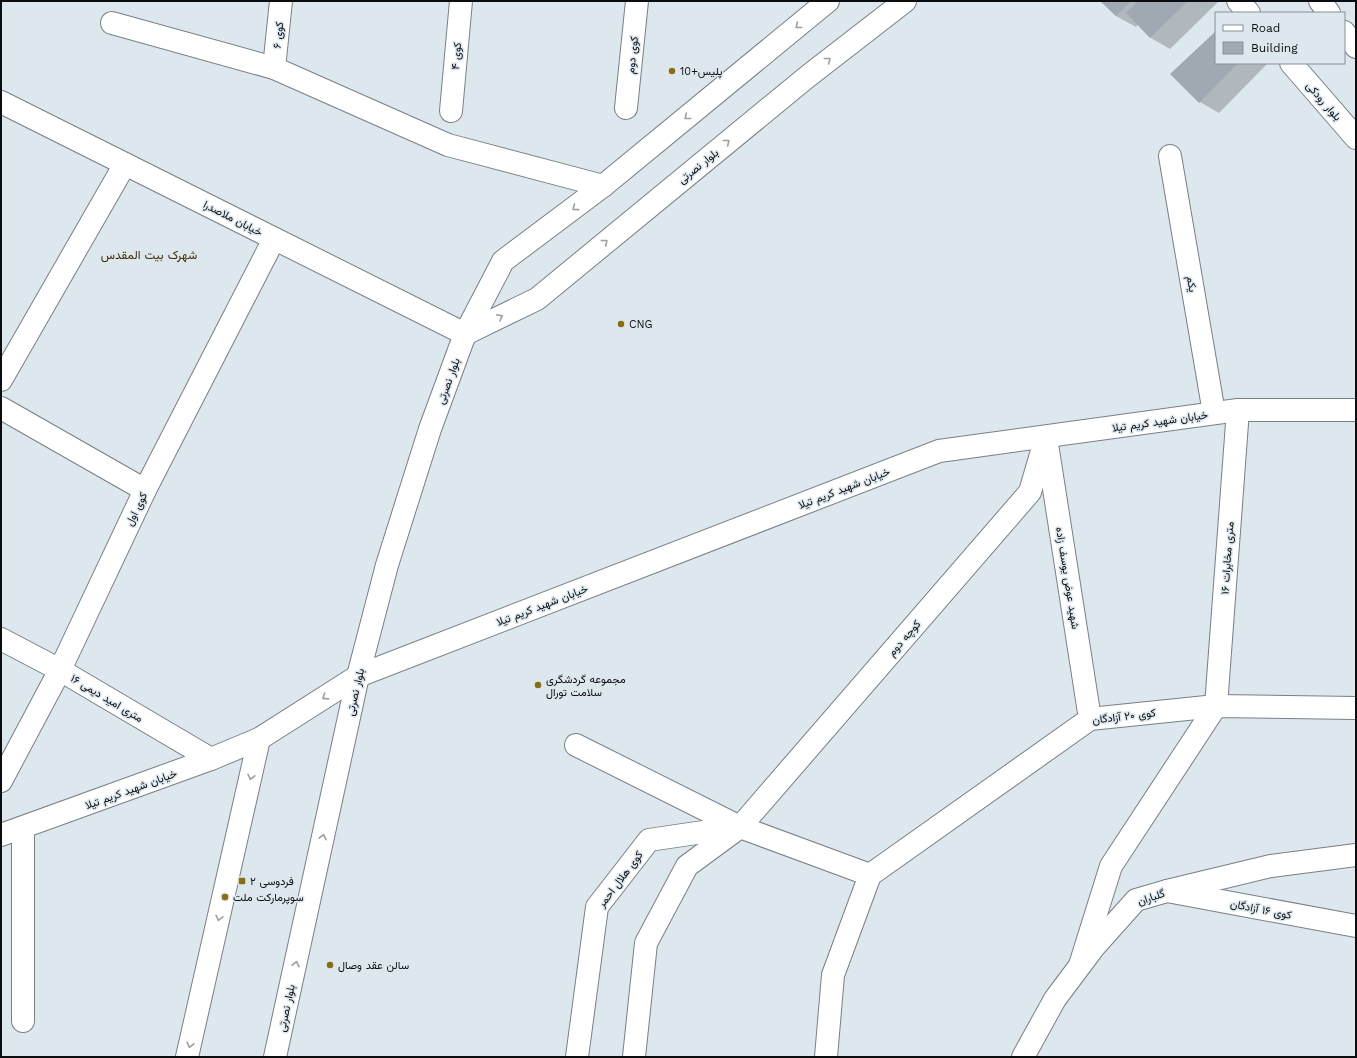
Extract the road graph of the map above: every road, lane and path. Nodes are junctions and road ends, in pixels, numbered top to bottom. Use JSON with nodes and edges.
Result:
{"nodes":[{"id":1,"x":282,"y":1,"type":"edge"},
{"id":2,"x":461,"y":1,"type":"edge"},
{"id":3,"x":637,"y":1,"type":"edge"},
{"id":4,"x":828,"y":1,"type":"edge"},
{"id":5,"x":905,"y":1,"type":"edge"},
{"id":6,"x":1238,"y":1,"type":"edge"},
{"id":7,"x":1320,"y":1,"type":"edge"},
{"id":8,"x":1248,"y":12,"type":"edge"},
{"id":9,"x":1328,"y":12,"type":"edge"},
{"id":10,"x":112,"y":23,"type":"dead end"},
{"id":11,"x":1345,"y":33,"type":"edge"},
{"id":12,"x":1356,"y":47,"type":"edge"},
{"id":13,"x":1292,"y":64,"type":"edge"},
{"id":14,"x":274,"y":68,"type":"junction"},
{"id":15,"x":1,"y":102,"type":"edge"},
{"id":16,"x":626,"y":108,"type":"dead end"},
{"id":17,"x":451,"y":111,"type":"dead end"},
{"id":18,"x":1356,"y":138,"type":"edge"},
{"id":19,"x":1170,"y":156,"type":"dead end"},
{"id":20,"x":125,"y":164,"type":"junction"},
{"id":21,"x":603,"y":186,"type":"junction"},
{"id":22,"x":274,"y":239,"type":"junction"},
{"id":23,"x":465,"y":334,"type":"junction"},
{"id":24,"x":1,"y":380,"type":"edge"},
{"id":25,"x":1,"y":408,"type":"edge"},
{"id":26,"x":1238,"y":410,"type":"junction"},
{"id":27,"x":1356,"y":410,"type":"edge"},
{"id":28,"x":1214,"y":413,"type":"junction"},
{"id":29,"x":1046,"y":437,"type":"junction"},
{"id":30,"x":146,"y":490,"type":"junction"},
{"id":31,"x":1,"y":640,"type":"edge"},
{"id":32,"x":60,"y":670,"type":"junction"},
{"id":33,"x":358,"y":676,"type":"junction"},
{"id":34,"x":1216,"y":706,"type":"junction"},
{"id":35,"x":1356,"y":708,"type":"edge"},
{"id":36,"x":1090,"y":718,"type":"junction"},
{"id":37,"x":259,"y":739,"type":"junction"},
{"id":38,"x":576,"y":744,"type":"dead end"},
{"id":39,"x":210,"y":759,"type":"junction"},
{"id":40,"x":1,"y":781,"type":"edge"},
{"id":41,"x":740,"y":827,"type":"junction"},
{"id":42,"x":23,"y":828,"type":"junction"},
{"id":43,"x":1,"y":835,"type":"edge"},
{"id":44,"x":1356,"y":855,"type":"edge"},
{"id":45,"x":870,"y":875,"type":"junction"},
{"id":46,"x":1167,"y":891,"type":"junction"},
{"id":47,"x":1356,"y":926,"type":"edge"},
{"id":48,"x":1080,"y":966,"type":"junction"},
{"id":49,"x":23,"y":1021,"type":"dead end"},
{"id":50,"x":187,"y":1057,"type":"edge"},
{"id":51,"x":275,"y":1057,"type":"edge"},
{"id":52,"x":577,"y":1057,"type":"edge"},
{"id":53,"x":634,"y":1057,"type":"edge"},
{"id":54,"x":826,"y":1057,"type":"edge"},
{"id":55,"x":1023,"y":1057,"type":"edge"}],
"edges":[{"from":1,"to":14,"type":"street","name":"کوی ۶"},
{"from":2,"to":17,"type":"street","name":"کوی ۴"},
{"from":3,"to":16,"type":"street","name":"کوی دوم"},
{"from":4,"to":21,"type":"street","name":"بلوار نصرتی","one_way":true},
{"from":23,"to":5,"type":"street","name":"بلوار نصرتی","one_way":true},
{"from":6,"to":8,"type":"street"},
{"from":7,"to":9,"type":"street"},
{"from":10,"to":14,"type":"street"},
{"from":11,"to":12,"type":"street"},
{"from":13,"to":18,"type":"street","name":"بلوار رودکی"},
{"from":14,"to":21,"type":"street"},
{"from":15,"to":20,"type":"street","name":"خیابان ملاصدرا"},
{"from":19,"to":28,"type":"street","name":"یکم"},
{"from":20,"to":22,"type":"street","name":"خیابان ملاصدرا"},
{"from":20,"to":24,"type":"street"},
{"from":21,"to":23,"type":"street","name":"بلوار نصرتی","one_way":true},
{"from":22,"to":23,"type":"street","name":"خیابان ملاصدرا"},
{"from":22,"to":30,"type":"street","name":"کوی اول"},
{"from":23,"to":33,"type":"street","name":"بلوار نصرتی"},
{"from":25,"to":30,"type":"street"},
{"from":26,"to":27,"type":"street","name":"خیابان شهید کریم تیلا"},
{"from":26,"to":28,"type":"street","name":"خیابان شهید کریم تیلا"},
{"from":26,"to":34,"type":"street","name":"۱۶ متری مخابرات"},
{"from":28,"to":29,"type":"street","name":"خیابان شهید کریم تیلا"},
{"from":29,"to":33,"type":"street","name":"خیابان شهید کریم تیلا"},
{"from":29,"to":36,"type":"street","name":"شهید عوض یوسف زاده"},
{"from":29,"to":41,"type":"street","name":"کوچه دوم"},
{"from":30,"to":32,"type":"street","name":"کوی اول"},
{"from":31,"to":32,"type":"street","name":"۱۶ متری امید دیمی"},
{"from":32,"to":39,"type":"street","name":"۱۶ متری امید دیمی"},
{"from":32,"to":40,"type":"street","name":"کوی اول"},
{"from":33,"to":37,"type":"street","name":"خیابان شهید کریم تیلا","one_way":true},
{"from":51,"to":33,"type":"street","name":"بلوار نصرتی","one_way":true},
{"from":34,"to":35,"type":"street","name":"کوی ۲۰ آزادگان"},
{"from":34,"to":36,"type":"street","name":"کوی ۲۰ آزادگان"},
{"from":34,"to":48,"type":"street"},
{"from":36,"to":45,"type":"street","name":"کوی ۲۰ آزادگان"},
{"from":37,"to":39,"type":"street","name":"خیابان شهید کریم تیلا"},
{"from":37,"to":50,"type":"street","one_way":true},
{"from":38,"to":41,"type":"street"},
{"from":39,"to":42,"type":"street","name":"خیابان شهید کریم تیلا"},
{"from":41,"to":45,"type":"street"},
{"from":41,"to":52,"type":"street","name":"کوی هلال احمر"},
{"from":41,"to":53,"type":"street","name":"کوچه دوم"},
{"from":42,"to":43,"type":"street","name":"خیابان شهید کریم تیلا"},
{"from":42,"to":49,"type":"street"},
{"from":44,"to":46,"type":"street","name":"گلباران"},
{"from":45,"to":54,"type":"street"},
{"from":46,"to":47,"type":"street","name":"کوی ۱۶ آزادگان"},
{"from":46,"to":48,"type":"street","name":"گلباران"},
{"from":48,"to":55,"type":"street","name":"گلباران"}]}
